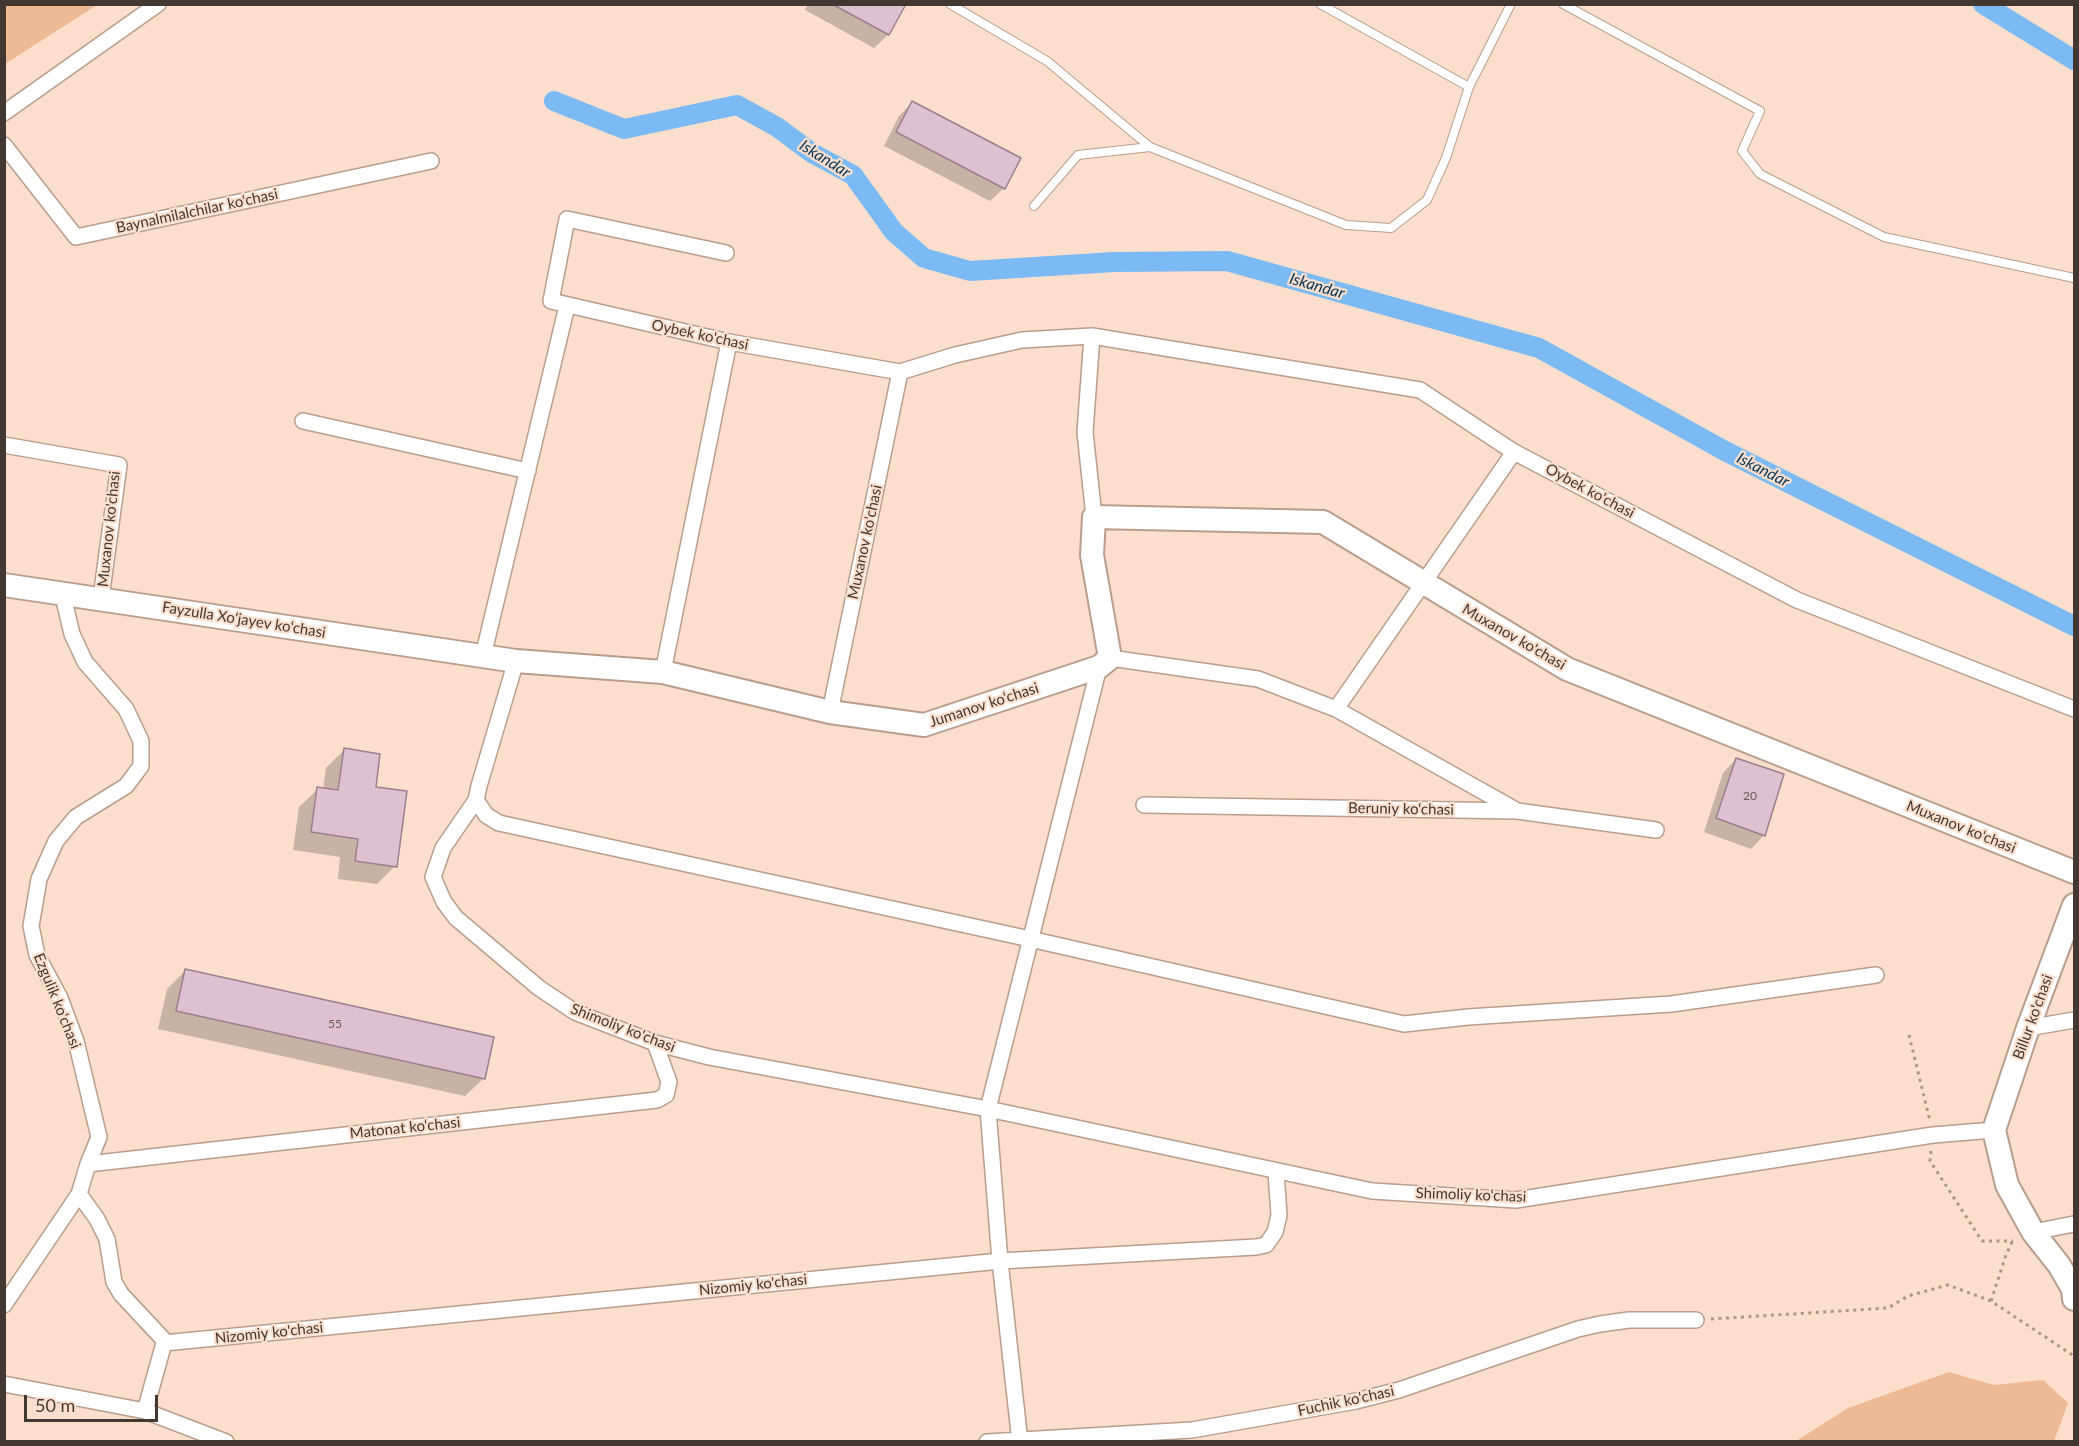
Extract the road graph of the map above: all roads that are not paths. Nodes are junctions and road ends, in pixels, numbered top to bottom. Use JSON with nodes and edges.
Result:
{"nodes":[{"id":1,"x":158,"y":4,"type":"edge"},
{"id":2,"x":950,"y":4,"type":"edge"},
{"id":3,"x":1320,"y":4,"type":"edge"},
{"id":4,"x":1511,"y":4,"type":"edge"},
{"id":5,"x":1563,"y":4,"type":"edge"},
{"id":6,"x":1469,"y":87,"type":"junction"},
{"id":7,"x":4,"y":113,"type":"edge"},
{"id":8,"x":4,"y":145,"type":"edge"},
{"id":9,"x":1150,"y":147,"type":"junction"},
{"id":10,"x":431,"y":161,"type":"dead end"},
{"id":11,"x":1034,"y":206,"type":"dead end"},
{"id":12,"x":726,"y":253,"type":"dead end"},
{"id":13,"x":2074,"y":278,"type":"edge"},
{"id":14,"x":567,"y":306,"type":"junction"},
{"id":15,"x":1092,"y":336,"type":"junction"},
{"id":16,"x":729,"y":342,"type":"junction"},
{"id":17,"x":900,"y":372,"type":"junction"},
{"id":18,"x":303,"y":421,"type":"dead end"},
{"id":19,"x":4,"y":445,"type":"edge"},
{"id":20,"x":1514,"y":452,"type":"junction"},
{"id":21,"x":528,"y":471,"type":"junction"},
{"id":22,"x":1094,"y":517,"type":"junction"},
{"id":23,"x":1424,"y":584,"type":"junction"},
{"id":24,"x":4,"y":585,"type":"edge"},
{"id":25,"x":62,"y":592,"type":"junction"},
{"id":26,"x":101,"y":598,"type":"junction"},
{"id":27,"x":483,"y":656,"type":"junction"},
{"id":28,"x":516,"y":660,"type":"junction"},
{"id":29,"x":1105,"y":662,"type":"junction"},
{"id":30,"x":663,"y":672,"type":"junction"},
{"id":31,"x":1336,"y":709,"type":"junction"},
{"id":32,"x":2074,"y":709,"type":"edge"},
{"id":33,"x":830,"y":712,"type":"junction"},
{"id":34,"x":476,"y":800,"type":"junction"},
{"id":35,"x":1144,"y":805,"type":"dead end"},
{"id":36,"x":1517,"y":811,"type":"junction"},
{"id":37,"x":1656,"y":830,"type":"dead end"},
{"id":38,"x":2074,"y":872,"type":"edge"},
{"id":39,"x":2074,"y":905,"type":"edge"},
{"id":40,"x":1030,"y":939,"type":"junction"},
{"id":41,"x":1876,"y":975,"type":"dead end"},
{"id":42,"x":2074,"y":1020,"type":"edge"},
{"id":43,"x":2028,"y":1028,"type":"junction"},
{"id":44,"x":655,"y":1043,"type":"junction"},
{"id":45,"x":988,"y":1109,"type":"junction"},
{"id":46,"x":1994,"y":1130,"type":"junction"},
{"id":47,"x":88,"y":1164,"type":"junction"},
{"id":48,"x":1276,"y":1172,"type":"junction"},
{"id":49,"x":79,"y":1194,"type":"junction"},
{"id":50,"x":2074,"y":1224,"type":"edge"},
{"id":51,"x":2023,"y":1236,"type":"junction"},
{"id":52,"x":1000,"y":1261,"type":"junction"},
{"id":53,"x":2074,"y":1292,"type":"edge"},
{"id":54,"x":4,"y":1305,"type":"edge"},
{"id":55,"x":1696,"y":1320,"type":"road end"},
{"id":56,"x":164,"y":1343,"type":"junction"},
{"id":57,"x":4,"y":1384,"type":"edge"},
{"id":58,"x":145,"y":1411,"type":"junction"},
{"id":59,"x":1176,"y":1436,"type":"edge"},
{"id":60,"x":1020,"y":1440,"type":"edge"},
{"id":61,"x":226,"y":1442,"type":"edge"},
{"id":62,"x":987,"y":1442,"type":"edge"}],
"edges":[{"from":1,"to":7,"type":"street"},
{"from":2,"to":9,"type":"lane"},
{"from":3,"to":6,"type":"lane"},
{"from":4,"to":6,"type":"lane"},
{"from":5,"to":13,"type":"lane"},
{"from":6,"to":9,"type":"lane"},
{"from":8,"to":10,"type":"street","name":"Baynalmilalchilar ko‘chasi"},
{"from":9,"to":11,"type":"lane"},
{"from":12,"to":14,"type":"street"},
{"from":14,"to":16,"type":"street","name":"Oybek ko'chasi"},
{"from":14,"to":21,"type":"street"},
{"from":15,"to":17,"type":"street","name":"Oybek ko'chasi"},
{"from":15,"to":20,"type":"street","name":"Oybek ko'chasi"},
{"from":15,"to":22,"type":"street"},
{"from":16,"to":17,"type":"street","name":"Oybek ko'chasi"},
{"from":16,"to":30,"type":"street"},
{"from":17,"to":33,"type":"street","name":"Muxanov ko'chasi"},
{"from":18,"to":21,"type":"street"},
{"from":19,"to":26,"type":"street","name":"Muxanov ko'chasi"},
{"from":20,"to":23,"type":"street"},
{"from":20,"to":32,"type":"street","name":"Oybek ko'chasi"},
{"from":21,"to":27,"type":"street"},
{"from":22,"to":23,"type":"street","name":"Muxanov ko'chasi"},
{"from":22,"to":29,"type":"street"},
{"from":23,"to":31,"type":"street"},
{"from":23,"to":38,"type":"street","name":"Muxanov ko'chasi"},
{"from":24,"to":25,"type":"street","name":"Fayzulla Xo‘jayev ko‘chasi"},
{"from":25,"to":26,"type":"street","name":"Fayzulla Xo‘jayev ko‘chasi"},
{"from":25,"to":47,"type":"street","name":"Ezgulik ko'chasi"},
{"from":26,"to":27,"type":"street","name":"Fayzulla Xo‘jayev ko‘chasi"},
{"from":27,"to":28,"type":"street","name":"Jumanov ko‘chasi"},
{"from":28,"to":30,"type":"street","name":"Jumanov ko‘chasi"},
{"from":28,"to":34,"type":"street","name":"Shimoliy ko'chasi"},
{"from":29,"to":31,"type":"street","name":"Jumanov ko‘chasi"},
{"from":29,"to":33,"type":"street","name":"Jumanov ko‘chasi"},
{"from":29,"to":40,"type":"street"},
{"from":30,"to":33,"type":"street","name":"Jumanov ko‘chasi"},
{"from":31,"to":36,"type":"street","name":"Jumanov ko‘chasi"},
{"from":34,"to":40,"type":"street"},
{"from":34,"to":44,"type":"street","name":"Shimoliy ko'chasi"},
{"from":35,"to":36,"type":"street","name":"Beruniy ko‘chasi"},
{"from":36,"to":37,"type":"street","name":"Beruniy ko‘chasi"},
{"from":39,"to":43,"type":"street","name":"Billur ko'chasi"},
{"from":40,"to":41,"type":"street"},
{"from":40,"to":45,"type":"street"},
{"from":42,"to":43,"type":"street"},
{"from":43,"to":46,"type":"street","name":"Billur ko'chasi"},
{"from":44,"to":45,"type":"street","name":"Shimoliy ko'chasi"},
{"from":44,"to":47,"type":"street","name":"Matonat ko‘chasi"},
{"from":45,"to":48,"type":"street","name":"Shimoliy ko‘chasi"},
{"from":45,"to":52,"type":"street"},
{"from":46,"to":48,"type":"street","name":"Shimoliy ko‘chasi"},
{"from":46,"to":51,"type":"street"},
{"from":47,"to":49,"type":"street","name":"Ezgulik ko'chasi"},
{"from":48,"to":52,"type":"street","name":"Nizomiy ko'chasi"},
{"from":49,"to":54,"type":"street","name":"Ezgulik ko'chasi"},
{"from":49,"to":56,"type":"street"},
{"from":50,"to":51,"type":"street"},
{"from":51,"to":53,"type":"street"},
{"from":52,"to":56,"type":"street","name":"Nizomiy ko'chasi"},
{"from":52,"to":60,"type":"street"},
{"from":55,"to":59,"type":"street","name":"Fuchik ko'chasi"},
{"from":56,"to":58,"type":"street"},
{"from":57,"to":58,"type":"street"},
{"from":58,"to":61,"type":"street"},
{"from":59,"to":60,"type":"street","name":"Fuchik ko'chasi"},
{"from":60,"to":62,"type":"street","name":"Fuchik ko'chasi"}]}
